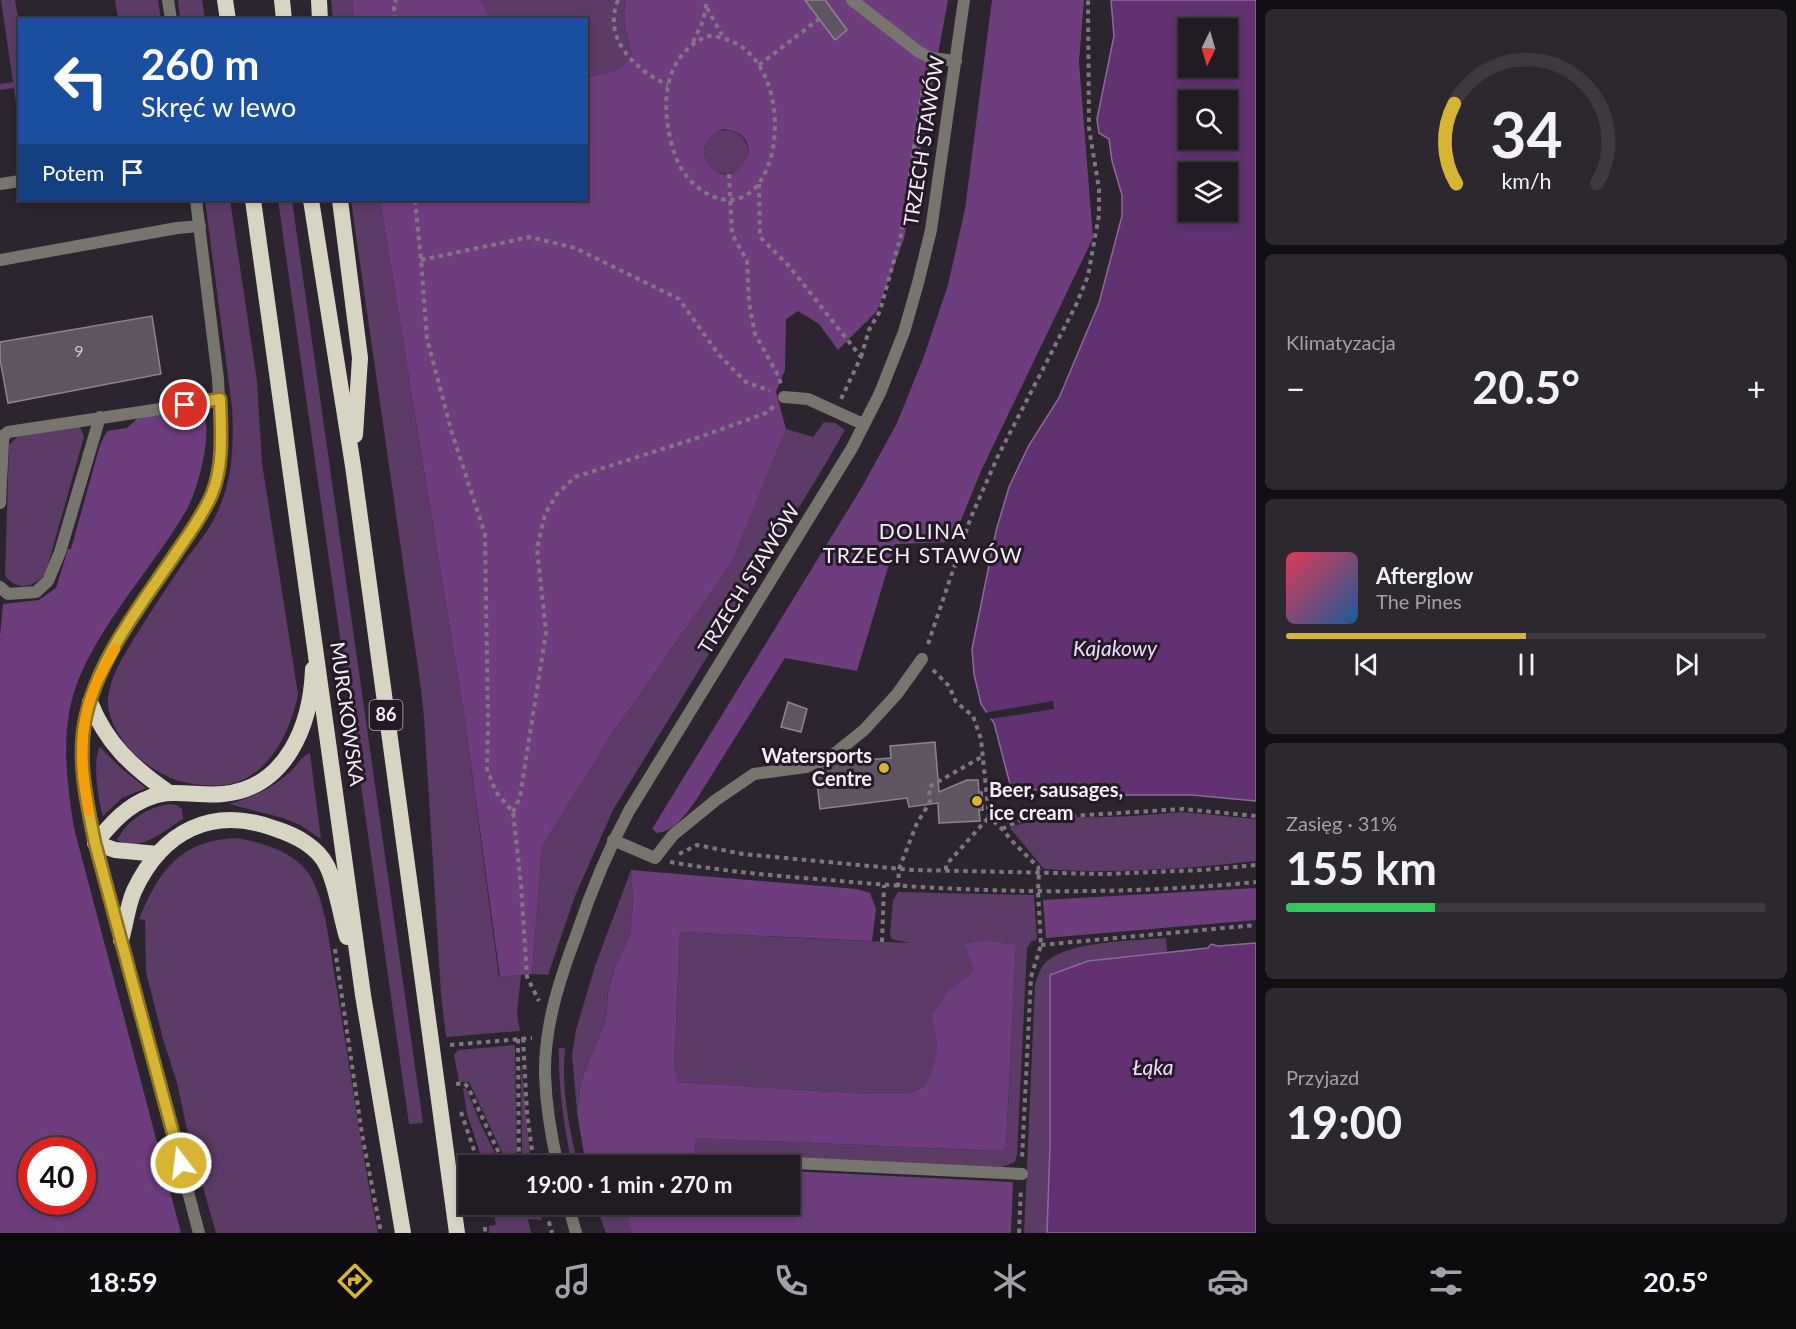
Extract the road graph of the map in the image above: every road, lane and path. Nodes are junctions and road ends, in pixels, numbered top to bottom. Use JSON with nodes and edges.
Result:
{"nodes":[{"id":1,"x":168,"y":0,"type":"edge"},
{"id":2,"x":225,"y":0,"type":"edge"},
{"id":3,"x":282,"y":0,"type":"edge"},
{"id":4,"x":319,"y":0,"type":"edge"},
{"id":5,"x":396,"y":0,"type":"edge"},
{"id":6,"x":618,"y":0,"type":"edge"},
{"id":7,"x":707,"y":0,"type":"edge"},
{"id":8,"x":852,"y":0,"type":"edge"},
{"id":9,"x":964,"y":0,"type":"edge"},
{"id":10,"x":1088,"y":0,"type":"edge"},
{"id":11,"x":707,"y":7,"type":"junction"},
{"id":12,"x":171,"y":18,"type":"edge"},
{"id":13,"x":228,"y":18,"type":"edge"},
{"id":14,"x":285,"y":18,"type":"edge"},
{"id":15,"x":321,"y":18,"type":"edge"},
{"id":16,"x":395,"y":18,"type":"edge"},
{"id":17,"x":819,"y":19,"type":"dead end"},
{"id":18,"x":723,"y":36,"type":"junction"},
{"id":19,"x":692,"y":42,"type":"junction"},
{"id":20,"x":931,"y":58,"type":"junction"},
{"id":21,"x":956,"y":61,"type":"junction"},
{"id":22,"x":759,"y":65,"type":"junction"},
{"id":23,"x":668,"y":85,"type":"junction"},
{"id":24,"x":729,"y":174,"type":"dead end"},
{"id":25,"x":18,"y":181,"type":"edge"},
{"id":26,"x":0,"y":184,"type":"edge"},
{"id":27,"x":759,"y":184,"type":"junction"},
{"id":28,"x":731,"y":200,"type":"junction"},
{"id":29,"x":196,"y":201,"type":"edge"},
{"id":30,"x":254,"y":201,"type":"edge"},
{"id":31,"x":311,"y":201,"type":"edge"},
{"id":32,"x":340,"y":201,"type":"edge"},
{"id":33,"x":415,"y":201,"type":"edge"},
{"id":34,"x":200,"y":226,"type":"junction"},
{"id":35,"x":0,"y":260,"type":"edge"},
{"id":36,"x":422,"y":260,"type":"junction"},
{"id":37,"x":861,"y":357,"type":"junction"},
{"id":38,"x":784,"y":397,"type":"junction"},
{"id":39,"x":220,"y":399,"type":"junction"},
{"id":40,"x":835,"y":411,"type":"junction"},
{"id":41,"x":100,"y":417,"type":"junction"},
{"id":42,"x":864,"y":424,"type":"junction"},
{"id":43,"x":353,"y":466,"type":"junction"},
{"id":44,"x":0,"y":503,"type":"edge"},
{"id":45,"x":0,"y":587,"type":"edge"},
{"id":46,"x":314,"y":629,"type":"junction"},
{"id":47,"x":922,"y":659,"type":"junction"},
{"id":48,"x":90,"y":702,"type":"junction"},
{"id":49,"x":983,"y":756,"type":"junction"},
{"id":50,"x":168,"y":792,"type":"junction"},
{"id":51,"x":513,"y":812,"type":"junction"},
{"id":52,"x":1256,"y":816,"type":"edge"},
{"id":53,"x":988,"y":817,"type":"junction"},
{"id":54,"x":1002,"y":829,"type":"junction"},
{"id":55,"x":613,"y":840,"type":"junction"},
{"id":56,"x":95,"y":843,"type":"junction"},
{"id":57,"x":158,"y":854,"type":"junction"},
{"id":58,"x":1256,"y":865,"type":"edge"},
{"id":59,"x":899,"y":869,"type":"junction"},
{"id":60,"x":946,"y":870,"type":"junction"},
{"id":61,"x":1039,"y":872,"type":"junction"},
{"id":62,"x":1256,"y":882,"type":"edge"},
{"id":63,"x":884,"y":885,"type":"junction"},
{"id":64,"x":898,"y":887,"type":"junction"},
{"id":65,"x":1038,"y":891,"type":"junction"},
{"id":66,"x":1256,"y":925,"type":"edge"},
{"id":67,"x":121,"y":940,"type":"junction"},
{"id":68,"x":882,"y":942,"type":"dead end"},
{"id":69,"x":1041,"y":945,"type":"junction"},
{"id":70,"x":335,"y":949,"type":"dead end"},
{"id":71,"x":363,"y":995,"type":"junction"},
{"id":72,"x":554,"y":1006,"type":"junction"},
{"id":73,"x":548,"y":1037,"type":"junction"},
{"id":74,"x":524,"y":1038,"type":"junction"},
{"id":75,"x":518,"y":1039,"type":"junction"},
{"id":76,"x":451,"y":1055,"type":"dead end"},
{"id":77,"x":454,"y":1075,"type":"dead end"},
{"id":78,"x":456,"y":1084,"type":"junction"},
{"id":79,"x":457,"y":1093,"type":"dead end"},
{"id":80,"x":460,"y":1109,"type":"dead end"},
{"id":81,"x":475,"y":1153,"type":"dead end"},
{"id":82,"x":500,"y":1155,"type":"edge"},
{"id":83,"x":519,"y":1155,"type":"edge"},
{"id":84,"x":533,"y":1155,"type":"edge"},
{"id":85,"x":556,"y":1155,"type":"edge"},
{"id":86,"x":800,"y":1163,"type":"edge"},
{"id":87,"x":1022,"y":1174,"type":"junction"},
{"id":88,"x":547,"y":1215,"type":"edge"},
{"id":89,"x":571,"y":1215,"type":"edge"},
{"id":90,"x":485,"y":1227,"type":"dead end"},
{"id":91,"x":199,"y":1233,"type":"edge"},
{"id":92,"x":381,"y":1233,"type":"edge"},
{"id":93,"x":403,"y":1233,"type":"edge"},
{"id":94,"x":457,"y":1233,"type":"edge"},
{"id":95,"x":485,"y":1233,"type":"edge"},
{"id":96,"x":552,"y":1233,"type":"edge"},
{"id":97,"x":576,"y":1233,"type":"edge"},
{"id":98,"x":1019,"y":1233,"type":"edge"}],
"edges":[{"from":1,"to":12,"type":"street"},
{"from":2,"to":13,"type":"highway"},
{"from":3,"to":14,"type":"highway"},
{"from":4,"to":15,"type":"highway"},
{"from":5,"to":16,"type":"path"},
{"from":6,"to":23,"type":"path"},
{"from":7,"to":11,"type":"path"},
{"from":8,"to":20,"type":"street"},
{"from":9,"to":21,"type":"street","name":"TRZECH STAWÓW"},
{"from":10,"to":47,"type":"path"},
{"from":11,"to":18,"type":"path"},
{"from":11,"to":19,"type":"path"},
{"from":17,"to":22,"type":"path"},
{"from":18,"to":19,"type":"path"},
{"from":18,"to":22,"type":"path"},
{"from":19,"to":23,"type":"path"},
{"from":20,"to":21,"type":"street"},
{"from":20,"to":37,"type":"path"},
{"from":21,"to":42,"type":"street","name":"TRZECH STAWÓW"},
{"from":22,"to":27,"type":"path"},
{"from":23,"to":28,"type":"path"},
{"from":24,"to":28,"type":"path"},
{"from":25,"to":26,"type":"street"},
{"from":27,"to":28,"type":"path"},
{"from":27,"to":37,"type":"path"},
{"from":28,"to":38,"type":"path"},
{"from":29,"to":34,"type":"street"},
{"from":30,"to":46,"type":"highway","name":"MURCKOWSKA"},
{"from":31,"to":43,"type":"highway","name":"MURCKOWSKA","number":"86"},
{"from":32,"to":43,"type":"highway"},
{"from":33,"to":36,"type":"path"},
{"from":34,"to":35,"type":"street"},
{"from":34,"to":39,"type":"street"},
{"from":36,"to":38,"type":"path"},
{"from":36,"to":51,"type":"path"},
{"from":37,"to":40,"type":"path"},
{"from":38,"to":40,"type":"street"},
{"from":38,"to":51,"type":"path"},
{"from":39,"to":41,"type":"street"},
{"from":39,"to":48,"type":"street"},
{"from":40,"to":42,"type":"street"},
{"from":41,"to":44,"type":"street"},
{"from":41,"to":45,"type":"street"},
{"from":42,"to":55,"type":"street","name":"TRZECH STAWÓW"},
{"from":43,"to":94,"type":"highway","name":"MURCKOWSKA","number":"86"},
{"from":46,"to":50,"type":"highway"},
{"from":46,"to":71,"type":"highway","name":"MURCKOWSKA"},
{"from":47,"to":49,"type":"path"},
{"from":47,"to":55,"type":"street"},
{"from":48,"to":50,"type":"highway"},
{"from":48,"to":56,"type":"street"},
{"from":49,"to":53,"type":"path"},
{"from":49,"to":59,"type":"path"},
{"from":50,"to":56,"type":"highway"},
{"from":51,"to":72,"type":"path"},
{"from":52,"to":54,"type":"path"},
{"from":53,"to":54,"type":"path"},
{"from":53,"to":60,"type":"path"},
{"from":54,"to":61,"type":"path"},
{"from":55,"to":72,"type":"street","name":"TRZECH STAWÓW"},
{"from":56,"to":57,"type":"highway"},
{"from":56,"to":67,"type":"street"},
{"from":57,"to":67,"type":"highway"},
{"from":57,"to":71,"type":"highway"},
{"from":58,"to":61,"type":"path"},
{"from":59,"to":60,"type":"path"},
{"from":59,"to":63,"type":"path"},
{"from":59,"to":64,"type":"path"},
{"from":60,"to":61,"type":"path"},
{"from":61,"to":65,"type":"path"},
{"from":62,"to":65,"type":"path"},
{"from":63,"to":64,"type":"path"},
{"from":63,"to":68,"type":"path"},
{"from":64,"to":65,"type":"path"},
{"from":65,"to":69,"type":"path"},
{"from":66,"to":69,"type":"path"},
{"from":67,"to":91,"type":"street"},
{"from":69,"to":87,"type":"path"},
{"from":70,"to":92,"type":"path"},
{"from":71,"to":93,"type":"highway","name":"MURCKOWSKA"},
{"from":72,"to":73,"type":"street","name":"TRZECH STAWÓW"},
{"from":73,"to":74,"type":"path"},
{"from":73,"to":85,"type":"street","name":"TRZECH STAWÓW"},
{"from":74,"to":75,"type":"path"},
{"from":74,"to":84,"type":"path"},
{"from":75,"to":76,"type":"path"},
{"from":75,"to":83,"type":"path"},
{"from":77,"to":78,"type":"path"},
{"from":78,"to":79,"type":"path"},
{"from":78,"to":82,"type":"path"},
{"from":80,"to":81,"type":"path"},
{"from":86,"to":87,"type":"street"},
{"from":87,"to":98,"type":"path"},
{"from":88,"to":96,"type":"path"},
{"from":89,"to":97,"type":"street"},
{"from":90,"to":95,"type":"path"}]}
